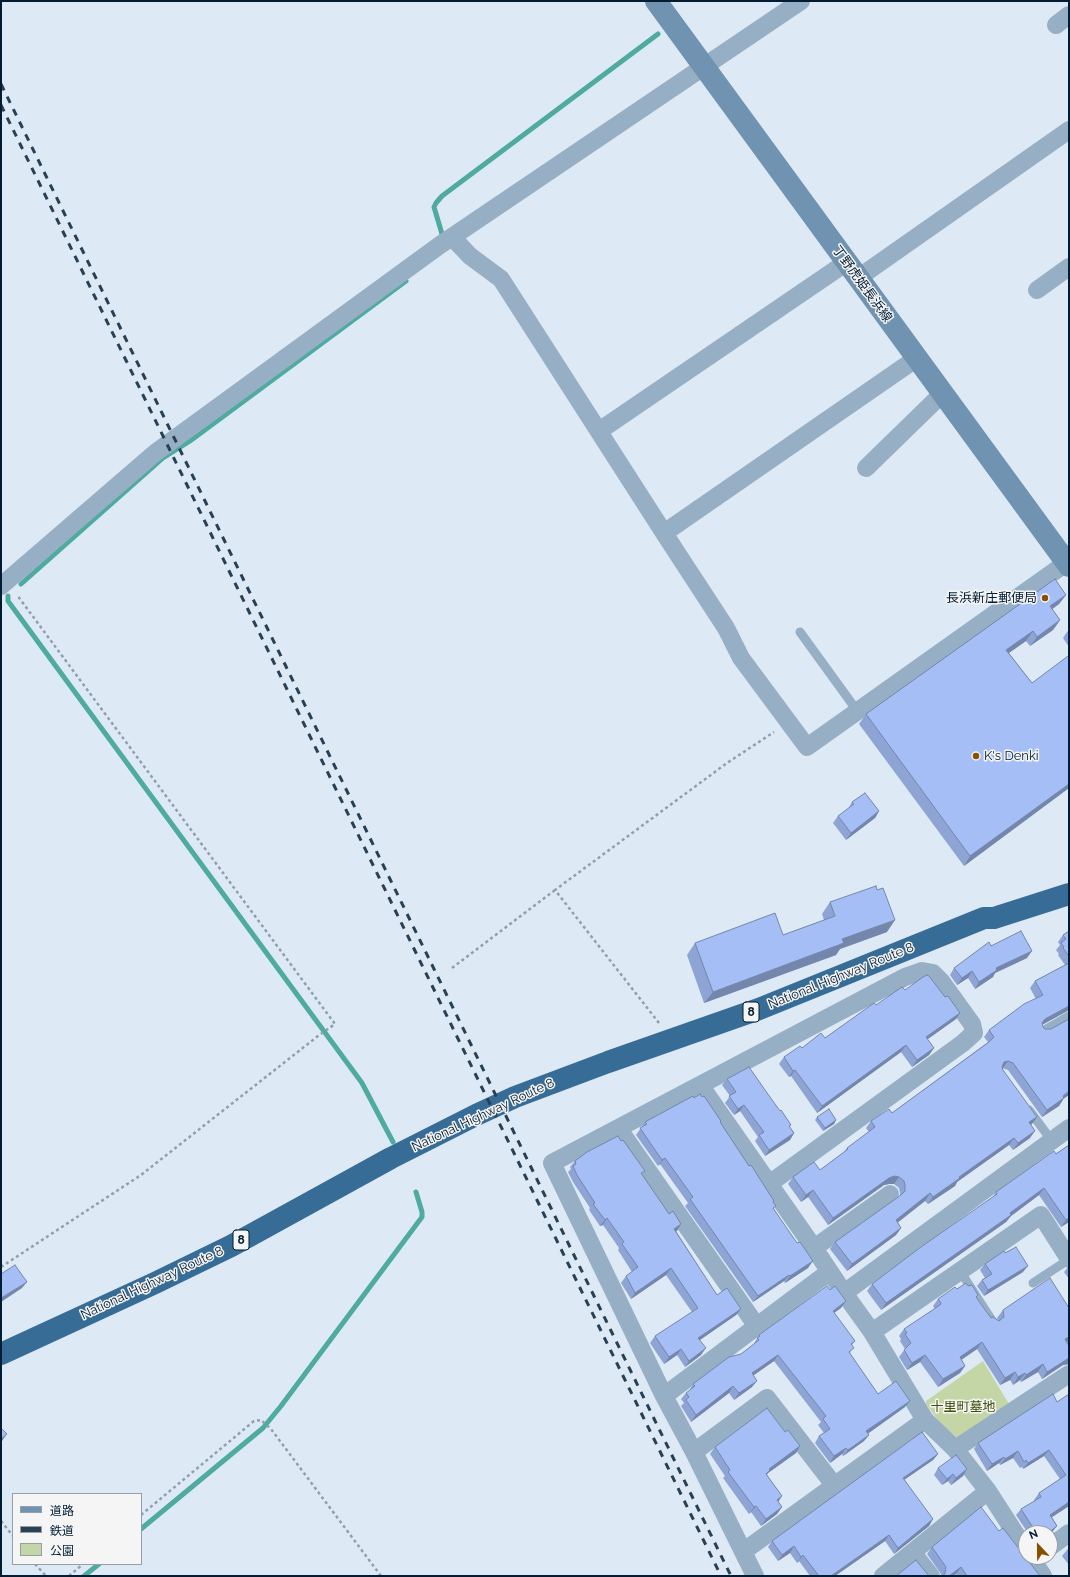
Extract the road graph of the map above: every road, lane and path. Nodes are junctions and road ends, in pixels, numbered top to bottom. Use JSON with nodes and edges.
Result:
{"nodes":[{"id":1,"x":656,"y":1,"type":"edge"},
{"id":2,"x":801,"y":1,"type":"edge"},
{"id":3,"x":703,"y":68,"type":"junction"},
{"id":4,"x":1069,"y":130,"type":"edge"},
{"id":5,"x":452,"y":237,"type":"junction"},
{"id":6,"x":1069,"y":268,"type":"edge"},
{"id":7,"x":852,"y":270,"type":"junction"},
{"id":8,"x":1037,"y":290,"type":"dead end"},
{"id":9,"x":917,"y":358,"type":"junction"},
{"id":10,"x":943,"y":393,"type":"junction"},
{"id":11,"x":599,"y":431,"type":"junction"},
{"id":12,"x":866,"y":468,"type":"dead end"},
{"id":13,"x":664,"y":533,"type":"junction"},
{"id":14,"x":1068,"y":564,"type":"edge"},
{"id":15,"x":4,"y":584,"type":"edge"},
{"id":16,"x":800,"y":632,"type":"dead end"},
{"id":17,"x":858,"y":712,"type":"junction"},
{"id":18,"x":789,"y":722,"type":"junction"},
{"id":19,"x":1069,"y":879,"type":"edge"},
{"id":20,"x":555,"y":890,"type":"junction"},
{"id":21,"x":1069,"y":894,"type":"edge"},
{"id":22,"x":984,"y":918,"type":"junction"},
{"id":23,"x":452,"y":968,"type":"dead end"},
{"id":24,"x":1069,"y":1016,"type":"edge"},
{"id":25,"x":660,"y":1023,"type":"dead end"},
{"id":26,"x":1043,"y":1030,"type":"edge"},
{"id":27,"x":700,"y":1085,"type":"junction"},
{"id":28,"x":1026,"y":1104,"type":"edge"},
{"id":29,"x":618,"y":1128,"type":"junction"},
{"id":30,"x":1069,"y":1128,"type":"edge"},
{"id":31,"x":1052,"y":1141,"type":"junction"},
{"id":32,"x":769,"y":1184,"type":"junction"},
{"id":33,"x":890,"y":1194,"type":"dead end"},
{"id":34,"x":814,"y":1248,"type":"junction"},
{"id":35,"x":1069,"y":1260,"type":"edge"},
{"id":36,"x":1,"y":1267,"type":"edge"},
{"id":37,"x":960,"y":1271,"type":"junction"},
{"id":38,"x":829,"y":1272,"type":"junction"},
{"id":39,"x":1033,"y":1283,"type":"dead end"},
{"id":40,"x":844,"y":1293,"type":"junction"},
{"id":41,"x":993,"y":1322,"type":"edge"},
{"id":42,"x":756,"y":1325,"type":"junction"},
{"id":43,"x":872,"y":1332,"type":"junction"},
{"id":44,"x":1,"y":1354,"type":"edge"},
{"id":45,"x":1069,"y":1374,"type":"edge"},
{"id":46,"x":664,"y":1396,"type":"junction"},
{"id":47,"x":925,"y":1420,"type":"junction"},
{"id":48,"x":955,"y":1449,"type":"junction"},
{"id":49,"x":694,"y":1452,"type":"junction"},
{"id":50,"x":834,"y":1485,"type":"junction"},
{"id":51,"x":988,"y":1491,"type":"junction"},
{"id":52,"x":142,"y":1514,"type":"edge"},
{"id":53,"x":1,"y":1521,"type":"edge"},
{"id":54,"x":1069,"y":1533,"type":"edge"},
{"id":55,"x":12,"y":1535,"type":"edge"},
{"id":56,"x":1018,"y":1536,"type":"edge"},
{"id":57,"x":1058,"y":1541,"type":"edge"},
{"id":58,"x":744,"y":1551,"type":"junction"},
{"id":59,"x":914,"y":1553,"type":"junction"},
{"id":60,"x":36,"y":1565,"type":"edge"},
{"id":61,"x":82,"y":1565,"type":"edge"},
{"id":62,"x":1036,"y":1565,"type":"edge"},
{"id":63,"x":46,"y":1576,"type":"edge"},
{"id":64,"x":69,"y":1576,"type":"edge"},
{"id":65,"x":381,"y":1576,"type":"edge"},
{"id":66,"x":755,"y":1576,"type":"edge"},
{"id":67,"x":883,"y":1576,"type":"edge"},
{"id":68,"x":931,"y":1576,"type":"edge"},
{"id":69,"x":1043,"y":1576,"type":"edge"}],
"edges":[{"from":1,"to":3,"type":"main road","name":"丁野虎姫長浜線"},
{"from":2,"to":3,"type":"street"},
{"from":3,"to":5,"type":"street"},
{"from":3,"to":7,"type":"main road","name":"丁野虎姫長浜線"},
{"from":4,"to":7,"type":"street"},
{"from":5,"to":11,"type":"street"},
{"from":5,"to":15,"type":"street"},
{"from":6,"to":8,"type":"street"},
{"from":7,"to":9,"type":"main road","name":"丁野虎姫長浜線"},
{"from":7,"to":11,"type":"street"},
{"from":9,"to":10,"type":"main road","name":"丁野虎姫長浜線"},
{"from":9,"to":13,"type":"street"},
{"from":10,"to":12,"type":"street"},
{"from":10,"to":14,"type":"main road","name":"丁野虎姫長浜線"},
{"from":11,"to":13,"type":"street"},
{"from":13,"to":18,"type":"street"},
{"from":14,"to":17,"type":"street"},
{"from":15,"to":36,"type":"path"},
{"from":16,"to":17,"type":"lane"},
{"from":17,"to":18,"type":"street"},
{"from":18,"to":20,"type":"path"},
{"from":19,"to":22,"type":"highway","name":"National Highway Route 8","number":"8"},
{"from":20,"to":23,"type":"path"},
{"from":20,"to":25,"type":"path"},
{"from":21,"to":22,"type":"highway","name":"National Highway Route 8","number":"8"},
{"from":22,"to":44,"type":"highway","name":"National Highway Route 8","number":"8"},
{"from":24,"to":26,"type":"lane"},
{"from":27,"to":29,"type":"street"},
{"from":27,"to":32,"type":"street"},
{"from":27,"to":32,"type":"street"},
{"from":28,"to":31,"type":"lane"},
{"from":29,"to":42,"type":"street"},
{"from":29,"to":46,"type":"street"},
{"from":30,"to":31,"type":"street"},
{"from":31,"to":40,"type":"street"},
{"from":32,"to":34,"type":"street"},
{"from":33,"to":34,"type":"street"},
{"from":34,"to":38,"type":"street"},
{"from":35,"to":37,"type":"street"},
{"from":35,"to":39,"type":"lane"},
{"from":37,"to":41,"type":"lane"},
{"from":37,"to":43,"type":"street"},
{"from":38,"to":40,"type":"street"},
{"from":38,"to":42,"type":"street"},
{"from":40,"to":43,"type":"street"},
{"from":42,"to":46,"type":"street"},
{"from":43,"to":47,"type":"street"},
{"from":45,"to":48,"type":"street"},
{"from":46,"to":49,"type":"street"},
{"from":47,"to":48,"type":"street"},
{"from":47,"to":50,"type":"street"},
{"from":48,"to":51,"type":"street"},
{"from":49,"to":50,"type":"street"},
{"from":49,"to":58,"type":"street"},
{"from":50,"to":58,"type":"street"},
{"from":51,"to":56,"type":"street"},
{"from":51,"to":59,"type":"street"},
{"from":52,"to":65,"type":"path"},
{"from":53,"to":55,"type":"path"},
{"from":54,"to":57,"type":"street"},
{"from":58,"to":66,"type":"street"},
{"from":59,"to":67,"type":"street"},
{"from":59,"to":68,"type":"street"},
{"from":60,"to":63,"type":"path"},
{"from":61,"to":64,"type":"path"},
{"from":62,"to":69,"type":"street"}]}
